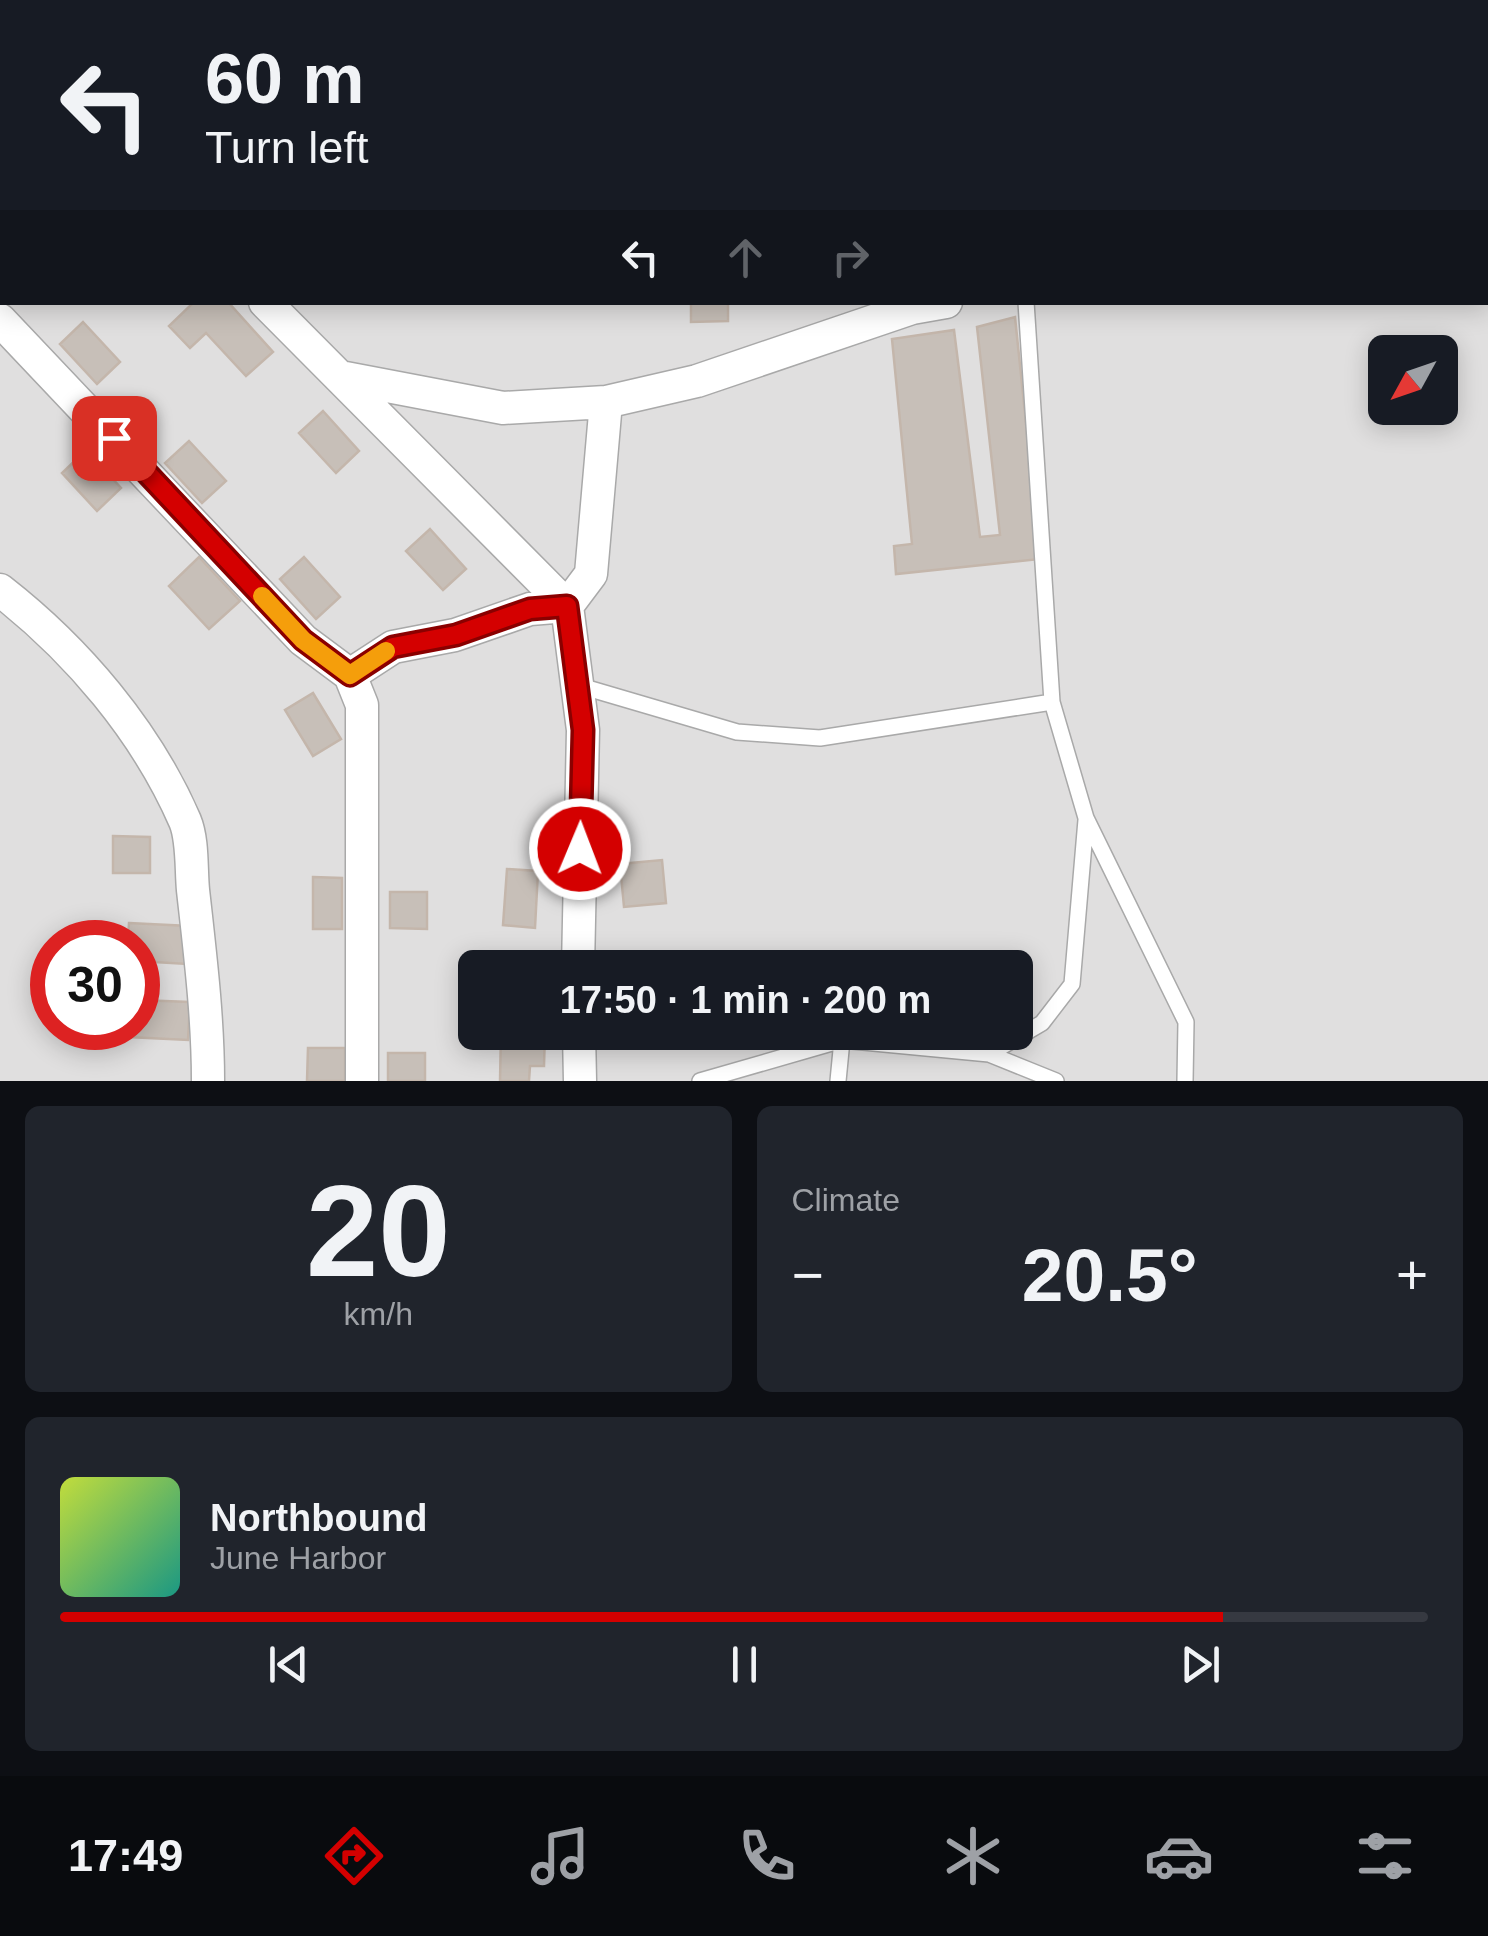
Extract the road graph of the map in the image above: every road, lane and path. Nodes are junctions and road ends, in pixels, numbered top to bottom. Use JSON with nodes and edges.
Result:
{"nodes":[{"id":1,"x":268,"y":305,"type":"edge"},
{"id":2,"x":929,"y":305,"type":"edge"},
{"id":3,"x":1026,"y":305,"type":"edge"},
{"id":4,"x":847,"y":316,"type":"edge"},
{"id":5,"x":0,"y":320,"type":"edge"},
{"id":6,"x":340,"y":377,"type":"junction"},
{"id":7,"x":606,"y":402,"type":"junction"},
{"id":8,"x":0,"y":590,"type":"edge"},
{"id":9,"x":567,"y":606,"type":"junction"},
{"id":10,"x":350,"y":675,"type":"junction"},
{"id":11,"x":577,"y":685,"type":"junction"},
{"id":12,"x":1052,"y":702,"type":"junction"},
{"id":13,"x":1086,"y":818,"type":"junction"},
{"id":14,"x":578,"y":950,"type":"edge"},
{"id":15,"x":579,"y":1050,"type":"edge"},
{"id":16,"x":808,"y":1050,"type":"edge"},
{"id":17,"x":841,"y":1050,"type":"edge"},
{"id":18,"x":946,"y":1050,"type":"edge"},
{"id":19,"x":988,"y":1054,"type":"junction"},
{"id":20,"x":704,"y":1080,"type":"edge"},
{"id":21,"x":208,"y":1081,"type":"edge"},
{"id":22,"x":362,"y":1081,"type":"edge"},
{"id":23,"x":580,"y":1081,"type":"edge"},
{"id":24,"x":838,"y":1081,"type":"edge"},
{"id":25,"x":1056,"y":1081,"type":"edge"},
{"id":26,"x":1185,"y":1081,"type":"edge"}],
"edges":[{"from":1,"to":6,"type":"street"},
{"from":2,"to":4,"type":"street"},
{"from":3,"to":12,"type":"lane"},
{"from":4,"to":7,"type":"street"},
{"from":5,"to":10,"type":"street"},
{"from":6,"to":7,"type":"street"},
{"from":6,"to":9,"type":"street"},
{"from":7,"to":9,"type":"street"},
{"from":8,"to":21,"type":"street"},
{"from":9,"to":10,"type":"street"},
{"from":9,"to":11,"type":"street"},
{"from":10,"to":22,"type":"street"},
{"from":11,"to":12,"type":"lane"},
{"from":11,"to":14,"type":"street"},
{"from":12,"to":13,"type":"lane"},
{"from":13,"to":19,"type":"lane"},
{"from":13,"to":26,"type":"lane"},
{"from":15,"to":23,"type":"street"},
{"from":16,"to":20,"type":"lane"},
{"from":17,"to":24,"type":"lane"},
{"from":18,"to":19,"type":"lane"},
{"from":19,"to":25,"type":"lane"}]}
